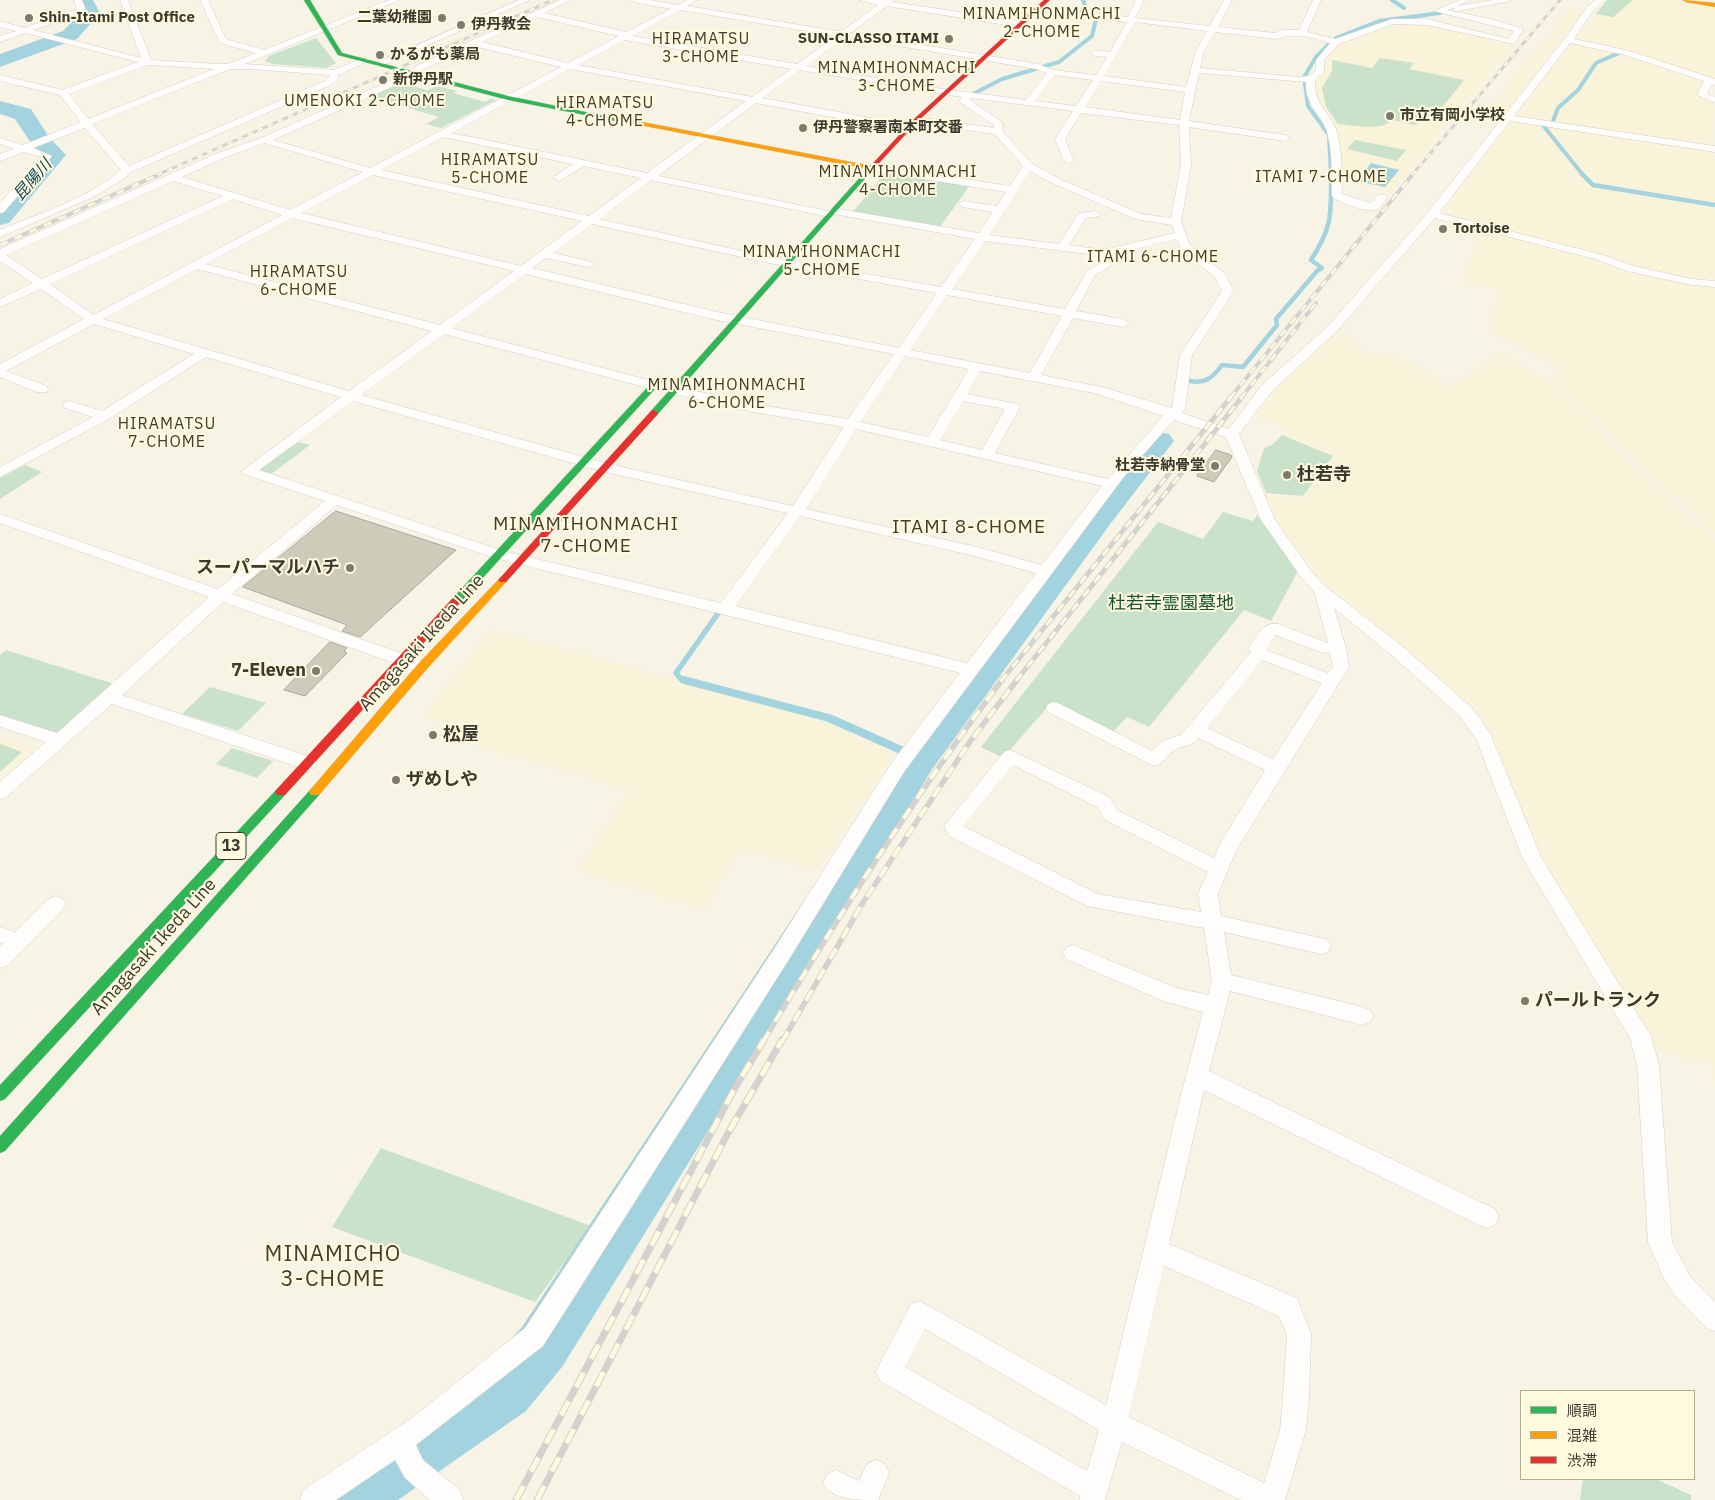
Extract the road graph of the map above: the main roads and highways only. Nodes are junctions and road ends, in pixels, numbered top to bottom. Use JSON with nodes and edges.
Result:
{"nodes":[{"id":1,"x":307,"y":0,"type":"edge"},
{"id":2,"x":1047,"y":0,"type":"edge"},
{"id":3,"x":1686,"y":0,"type":"edge"},
{"id":4,"x":1704,"y":0,"type":"edge"},
{"id":5,"x":1034,"y":4,"type":"edge"},
{"id":6,"x":1715,"y":4,"type":"edge"},
{"id":7,"x":993,"y":33,"type":"dead end"},
{"id":8,"x":980,"y":44,"type":"dead end"},
{"id":9,"x":954,"y":67,"type":"dead end"},
{"id":10,"x":942,"y":78,"type":"dead end"},
{"id":11,"x":916,"y":102,"type":"dead end"},
{"id":12,"x":904,"y":114,"type":"dead end"},
{"id":13,"x":880,"y":138,"type":"dead end"},
{"id":14,"x":868,"y":152,"type":"dead end"},
{"id":15,"x":855,"y":165,"type":"junction"},
{"id":16,"x":872,"y":168,"type":"junction"},
{"id":17,"x":843,"y":178,"type":"dead end"},
{"id":18,"x":825,"y":198,"type":"dead end"},
{"id":19,"x":810,"y":214,"type":"road end"},
{"id":20,"x":667,"y":371,"type":"dead end"},
{"id":21,"x":0,"y":1095,"type":"edge"},
{"id":22,"x":4,"y":1137,"type":"edge"}],
"edges":[{"from":1,"to":15,"type":"main road"},
{"from":2,"to":5,"type":"main road","name":"Amagasaki Ikeda Line","number":"13"},
{"from":3,"to":6,"type":"main road"},
{"from":4,"to":6,"type":"main road"},
{"from":5,"to":7,"type":"main road","name":"Amagasaki Ikeda Line","number":"13"},
{"from":5,"to":16,"type":"main road","name":"Amagasaki Ikeda Line","number":"13"},
{"from":8,"to":9,"type":"main road"},
{"from":10,"to":11,"type":"main road"},
{"from":12,"to":13,"type":"main road"},
{"from":14,"to":15,"type":"main road"},
{"from":15,"to":16,"type":"main road"},
{"from":15,"to":17,"type":"main road"},
{"from":16,"to":22,"type":"main road","name":"Amagasaki Ikeda Line","number":"13"},
{"from":18,"to":19,"type":"main road"},
{"from":20,"to":21,"type":"main road","name":"Amagasaki Ikeda Line","number":"13"}]}
